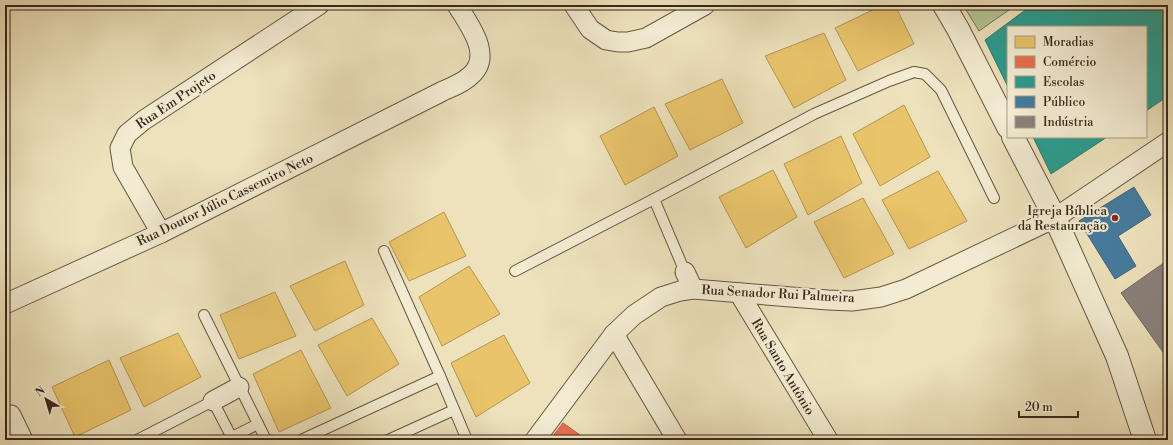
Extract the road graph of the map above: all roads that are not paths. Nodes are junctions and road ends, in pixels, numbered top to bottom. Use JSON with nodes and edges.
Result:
{"nodes":[{"id":1,"x":319,"y":5,"type":"edge"},
{"id":2,"x":457,"y":5,"type":"edge"},
{"id":3,"x":574,"y":5,"type":"edge"},
{"id":4,"x":705,"y":5,"type":"edge"},
{"id":5,"x":944,"y":5,"type":"edge"},
{"id":6,"x":1007,"y":124,"type":"edge"},
{"id":7,"x":1014,"y":138,"type":"edge"},
{"id":8,"x":1168,"y":142,"type":"edge"},
{"id":9,"x":994,"y":198,"type":"dead end"},
{"id":10,"x":654,"y":199,"type":"junction"},
{"id":11,"x":1055,"y":218,"type":"junction"},
{"id":12,"x":160,"y":233,"type":"junction"},
{"id":13,"x":384,"y":251,"type":"dead end"},
{"id":14,"x":515,"y":271,"type":"dead end"},
{"id":15,"x":685,"y":272,"type":"joint"},
{"id":16,"x":692,"y":289,"type":"junction"},
{"id":17,"x":739,"y":293,"type":"junction"},
{"id":18,"x":5,"y":304,"type":"edge"},
{"id":19,"x":204,"y":315,"type":"dead end"},
{"id":20,"x":614,"y":334,"type":"junction"},
{"id":21,"x":440,"y":376,"type":"junction"},
{"id":22,"x":239,"y":386,"type":"junction"},
{"id":23,"x":213,"y":401,"type":"junction"},
{"id":24,"x":454,"y":410,"type":"junction"},
{"id":25,"x":11,"y":415,"type":"dead end"},
{"id":26,"x":258,"y":424,"type":"junction"},
{"id":27,"x":231,"y":439,"type":"edge"},
{"id":28,"x":23,"y":440,"type":"edge"},
{"id":29,"x":137,"y":440,"type":"edge"},
{"id":30,"x":266,"y":440,"type":"edge"},
{"id":31,"x":300,"y":440,"type":"edge"},
{"id":32,"x":388,"y":440,"type":"edge"},
{"id":33,"x":467,"y":440,"type":"edge"},
{"id":34,"x":535,"y":440,"type":"edge"},
{"id":35,"x":677,"y":440,"type":"edge"},
{"id":36,"x":828,"y":440,"type":"edge"},
{"id":37,"x":1145,"y":440,"type":"edge"}],
"edges":[{"from":1,"to":12,"type":"street","name":"Rua Em Projeto"},
{"from":2,"to":12,"type":"street","name":"Rua Doutor Júlio Cassemiro Neto"},
{"from":3,"to":4,"type":"street"},
{"from":5,"to":6,"type":"street"},
{"from":7,"to":11,"type":"street"},
{"from":8,"to":11,"type":"street","name":"Rua Senador Rui Palmeira"},
{"from":9,"to":10,"type":"lane"},
{"from":10,"to":14,"type":"lane"},
{"from":10,"to":15,"type":"lane"},
{"from":11,"to":17,"type":"street","name":"Rua Senador Rui Palmeira"},
{"from":11,"to":37,"type":"street"},
{"from":12,"to":18,"type":"street","name":"Rua Doutor Júlio Cassemiro Neto"},
{"from":13,"to":21,"type":"lane"},
{"from":15,"to":16,"type":"street"},
{"from":16,"to":17,"type":"street","name":"Rua Senador Rui Palmeira"},
{"from":16,"to":20,"type":"street","name":"Rua Senador Rui Palmeira"},
{"from":17,"to":36,"type":"street","name":"Rua Santo Antônio"},
{"from":19,"to":22,"type":"lane"},
{"from":20,"to":34,"type":"street","name":"Rua Senador Rui Palmeira"},
{"from":20,"to":35,"type":"street"},
{"from":21,"to":24,"type":"lane"},
{"from":21,"to":31,"type":"lane"},
{"from":22,"to":23,"type":"street"},
{"from":22,"to":26,"type":"lane"},
{"from":23,"to":27,"type":"lane"},
{"from":23,"to":29,"type":"lane"},
{"from":24,"to":32,"type":"lane"},
{"from":24,"to":33,"type":"lane"},
{"from":25,"to":28,"type":"street"},
{"from":26,"to":27,"type":"lane"},
{"from":26,"to":30,"type":"lane"}]}
